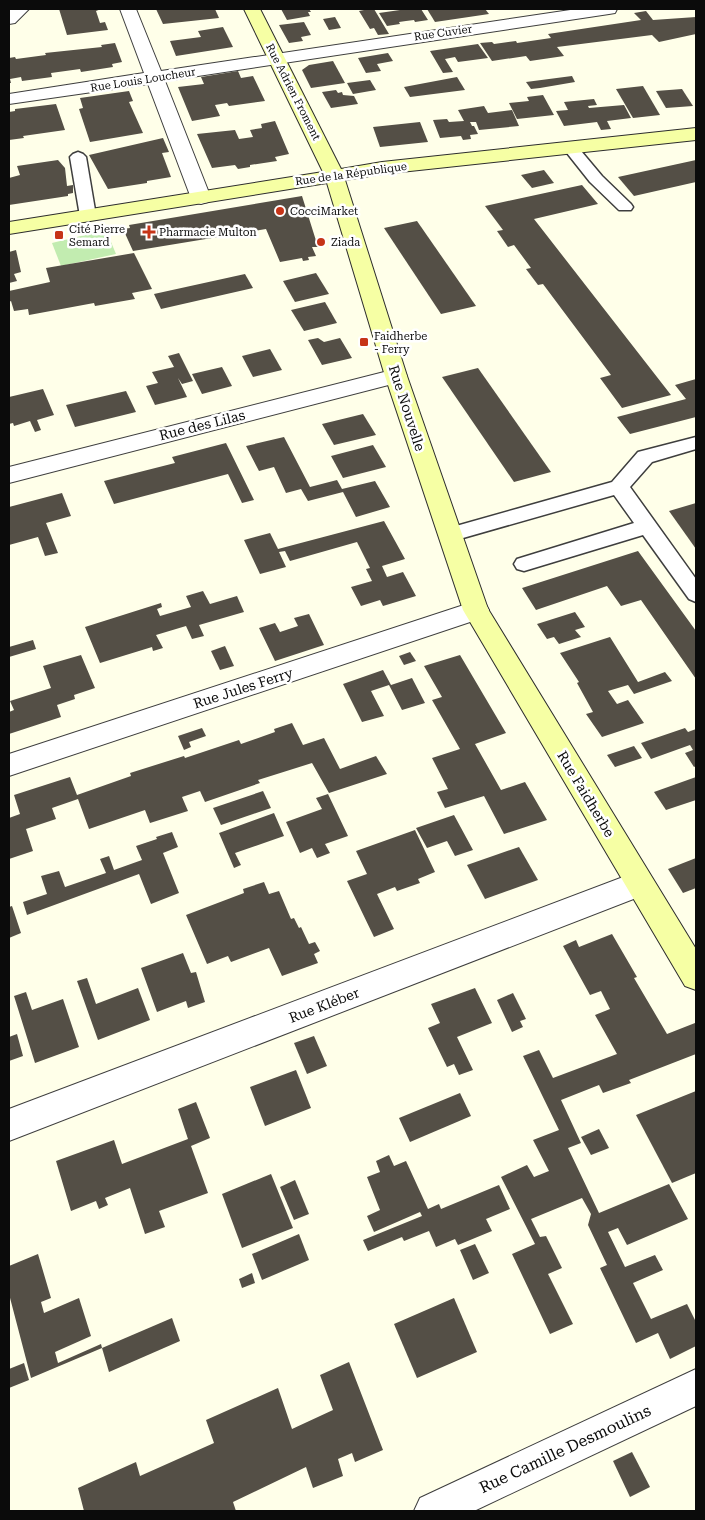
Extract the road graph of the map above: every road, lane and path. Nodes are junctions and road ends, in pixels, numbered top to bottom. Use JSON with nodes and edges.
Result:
{"nodes":[{"id":1,"x":21,"y":9,"type":"edge"},
{"id":2,"x":128,"y":9,"type":"edge"},
{"id":3,"x":252,"y":9,"type":"edge"},
{"id":4,"x":609,"y":9,"type":"edge"},
{"id":5,"x":9,"y":19,"type":"edge"},
{"id":6,"x":276,"y":58,"type":"junction"},
{"id":7,"x":154,"y":79,"type":"junction"},
{"id":8,"x":9,"y":99,"type":"edge"},
{"id":9,"x":696,"y":134,"type":"edge"},
{"id":10,"x":570,"y":148,"type":"junction"},
{"id":11,"x":78,"y":157,"type":"dead end"},
{"id":12,"x":334,"y":175,"type":"junction"},
{"id":13,"x":201,"y":198,"type":"junction"},
{"id":14,"x":625,"y":207,"type":"dead end"},
{"id":15,"x":88,"y":216,"type":"junction"},
{"id":16,"x":9,"y":228,"type":"edge"},
{"id":17,"x":396,"y":376,"type":"junction"},
{"id":18,"x":696,"y":444,"type":"edge"},
{"id":19,"x":9,"y":474,"type":"edge"},
{"id":20,"x":619,"y":487,"type":"junction"},
{"id":21,"x":647,"y":526,"type":"junction"},
{"id":22,"x":449,"y":535,"type":"junction"},
{"id":23,"x":524,"y":564,"type":"dead end"},
{"id":24,"x":696,"y":594,"type":"edge"},
{"id":25,"x":476,"y":610,"type":"junction"},
{"id":26,"x":9,"y":765,"type":"edge"},
{"id":27,"x":639,"y":884,"type":"junction"},
{"id":28,"x":696,"y":976,"type":"edge"},
{"id":29,"x":9,"y":1125,"type":"edge"},
{"id":30,"x":696,"y":1387,"type":"edge"},
{"id":31,"x":433,"y":1511,"type":"edge"}],
"edges":[{"from":1,"to":5,"type":"street"},
{"from":2,"to":7,"type":"street"},
{"from":3,"to":6,"type":"street","name":"Rue Adrien Froment"},
{"from":4,"to":6,"type":"street","name":"Rue Cuvier"},
{"from":6,"to":7,"type":"street","name":"Rue Louis Loucheur"},
{"from":6,"to":12,"type":"street","name":"Rue Adrien Froment"},
{"from":7,"to":8,"type":"street","name":"Rue Louis Loucheur"},
{"from":7,"to":13,"type":"street"},
{"from":9,"to":10,"type":"street","name":"Rue de la République"},
{"from":10,"to":12,"type":"street","name":"Rue de la République"},
{"from":10,"to":14,"type":"lane"},
{"from":11,"to":15,"type":"lane"},
{"from":12,"to":13,"type":"street","name":"Rue de la République"},
{"from":12,"to":17,"type":"street","name":"Rue Nouvelle"},
{"from":13,"to":15,"type":"street","name":"Rue de la République"},
{"from":15,"to":16,"type":"street","name":"Rue de la République"},
{"from":17,"to":19,"type":"street","name":"Rue des Lilas"},
{"from":17,"to":22,"type":"street","name":"Rue Nouvelle"},
{"from":18,"to":20,"type":"lane"},
{"from":20,"to":21,"type":"lane"},
{"from":20,"to":22,"type":"lane"},
{"from":21,"to":23,"type":"lane"},
{"from":21,"to":24,"type":"lane"},
{"from":22,"to":25,"type":"street","name":"Rue Nouvelle"},
{"from":25,"to":26,"type":"street","name":"Rue Jules Ferry"},
{"from":25,"to":27,"type":"street","name":"Rue Faidherbe"},
{"from":27,"to":28,"type":"street","name":"Rue Faidherbe"},
{"from":27,"to":29,"type":"street","name":"Rue Kléber"},
{"from":30,"to":31,"type":"street","name":"Rue Camille Desmoulins"}]}
